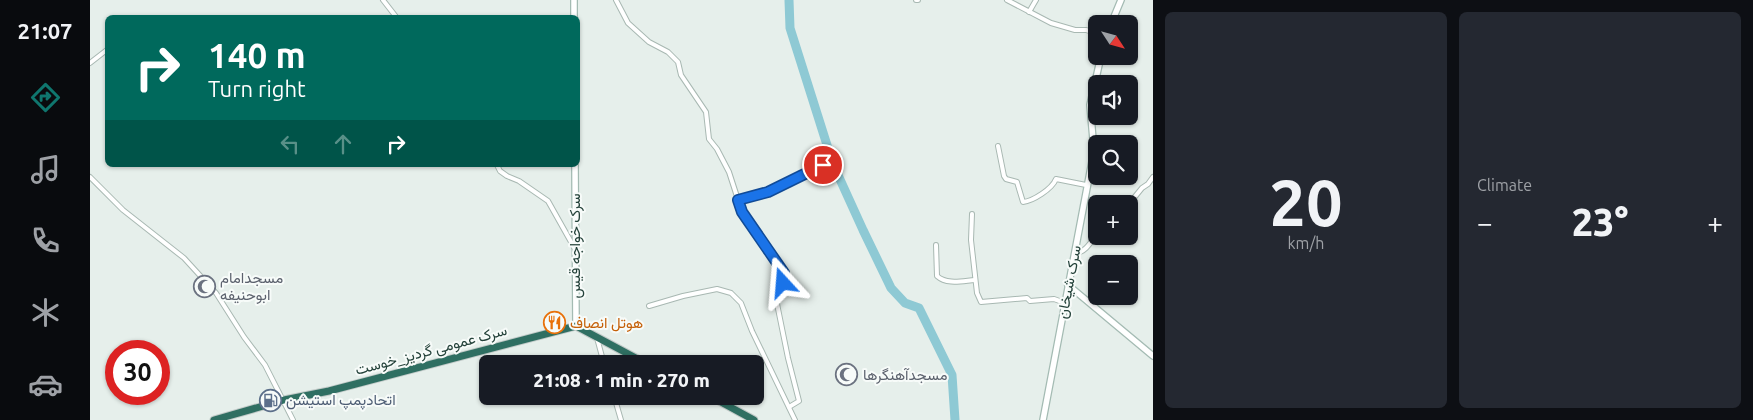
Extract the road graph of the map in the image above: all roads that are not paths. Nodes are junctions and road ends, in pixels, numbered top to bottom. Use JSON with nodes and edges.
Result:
{"nodes":[{"id":1,"x":383,"y":0,"type":"edge"},
{"id":2,"x":574,"y":0,"type":"edge"},
{"id":3,"x":616,"y":0,"type":"edge"},
{"id":4,"x":1007,"y":0,"type":"edge"},
{"id":5,"x":1036,"y":0,"type":"edge"},
{"id":6,"x":1121,"y":0,"type":"edge"},
{"id":7,"x":1029,"y":12,"type":"junction"},
{"id":8,"x":395,"y":15,"type":"edge"},
{"id":9,"x":574,"y":15,"type":"edge"},
{"id":10,"x":1115,"y":15,"type":"edge"},
{"id":11,"x":1088,"y":31,"type":"edge"},
{"id":12,"x":105,"y":51,"type":"edge"},
{"id":13,"x":90,"y":63,"type":"edge"},
{"id":14,"x":1100,"y":65,"type":"edge"},
{"id":15,"x":998,"y":146,"type":"dead end"},
{"id":16,"x":823,"y":165,"type":"dead end"},
{"id":17,"x":498,"y":167,"type":"edge"},
{"id":18,"x":575,"y":167,"type":"edge"},
{"id":19,"x":90,"y":177,"type":"edge"},
{"id":20,"x":1153,"y":178,"type":"edge"},
{"id":21,"x":1086,"y":185,"type":"junction"},
{"id":22,"x":1136,"y":195,"type":"edge"},
{"id":23,"x":738,"y":200,"type":"junction"},
{"id":24,"x":972,"y":214,"type":"dead end"},
{"id":25,"x":936,"y":244,"type":"dead end"},
{"id":26,"x":1088,"y":245,"type":"edge"},
{"id":27,"x":575,"y":250,"type":"junction"},
{"id":28,"x":1075,"y":252,"type":"junction"},
{"id":29,"x":975,"y":280,"type":"junction"},
{"id":30,"x":1068,"y":285,"type":"junction"},
{"id":31,"x":1065,"y":303,"type":"junction"},
{"id":32,"x":648,"y":306,"type":"dead end"},
{"id":33,"x":576,"y":326,"type":"junction"},
{"id":34,"x":597,"y":338,"type":"junction"},
{"id":35,"x":602,"y":355,"type":"edge"},
{"id":36,"x":630,"y":355,"type":"edge"},
{"id":37,"x":1153,"y":356,"type":"edge"},
{"id":38,"x":284,"y":400,"type":"junction"},
{"id":39,"x":617,"y":405,"type":"edge"},
{"id":40,"x":726,"y":405,"type":"edge"},
{"id":41,"x":789,"y":408,"type":"junction"},
{"id":42,"x":214,"y":420,"type":"edge"},
{"id":43,"x":292,"y":420,"type":"edge"},
{"id":44,"x":621,"y":420,"type":"edge"},
{"id":45,"x":754,"y":420,"type":"edge"},
{"id":46,"x":795,"y":420,"type":"edge"},
{"id":47,"x":1043,"y":420,"type":"edge"}],
"edges":[{"from":1,"to":8,"type":"street"},
{"from":2,"to":9,"type":"street"},
{"from":3,"to":23,"type":"street"},
{"from":4,"to":7,"type":"street"},
{"from":5,"to":7,"type":"street"},
{"from":6,"to":10,"type":"street"},
{"from":7,"to":11,"type":"street"},
{"from":12,"to":13,"type":"street"},
{"from":14,"to":21,"type":"street","name":"سرک شیخان"},
{"from":15,"to":21,"type":"street"},
{"from":16,"to":23,"type":"street"},
{"from":17,"to":27,"type":"street"},
{"from":18,"to":27,"type":"street","name":"سرک خواجه قیس"},
{"from":19,"to":38,"type":"street"},
{"from":20,"to":22,"type":"street"},
{"from":21,"to":28,"type":"street","name":"سرک شیخان"},
{"from":23,"to":41,"type":"street"},
{"from":24,"to":29,"type":"street"},
{"from":25,"to":29,"type":"street"},
{"from":26,"to":28,"type":"street"},
{"from":27,"to":33,"type":"street","name":"سرک خواجه قیس"},
{"from":28,"to":30,"type":"street","name":"سرک شیخان"},
{"from":29,"to":31,"type":"street"},
{"from":30,"to":31,"type":"street","name":"سرک شیخان"},
{"from":30,"to":37,"type":"street"},
{"from":31,"to":47,"type":"street","name":"سرک شیخان"},
{"from":32,"to":41,"type":"street"},
{"from":33,"to":34,"type":"highway"},
{"from":33,"to":38,"type":"highway","name":"سرک عمومی گردیز_خوست"},
{"from":34,"to":35,"type":"street"},
{"from":34,"to":36,"type":"highway"},
{"from":38,"to":42,"type":"highway","name":"سرک عمومی گردیز_خوست"},
{"from":38,"to":43,"type":"street"},
{"from":39,"to":44,"type":"street"},
{"from":40,"to":45,"type":"highway"},
{"from":41,"to":46,"type":"street"}]}
